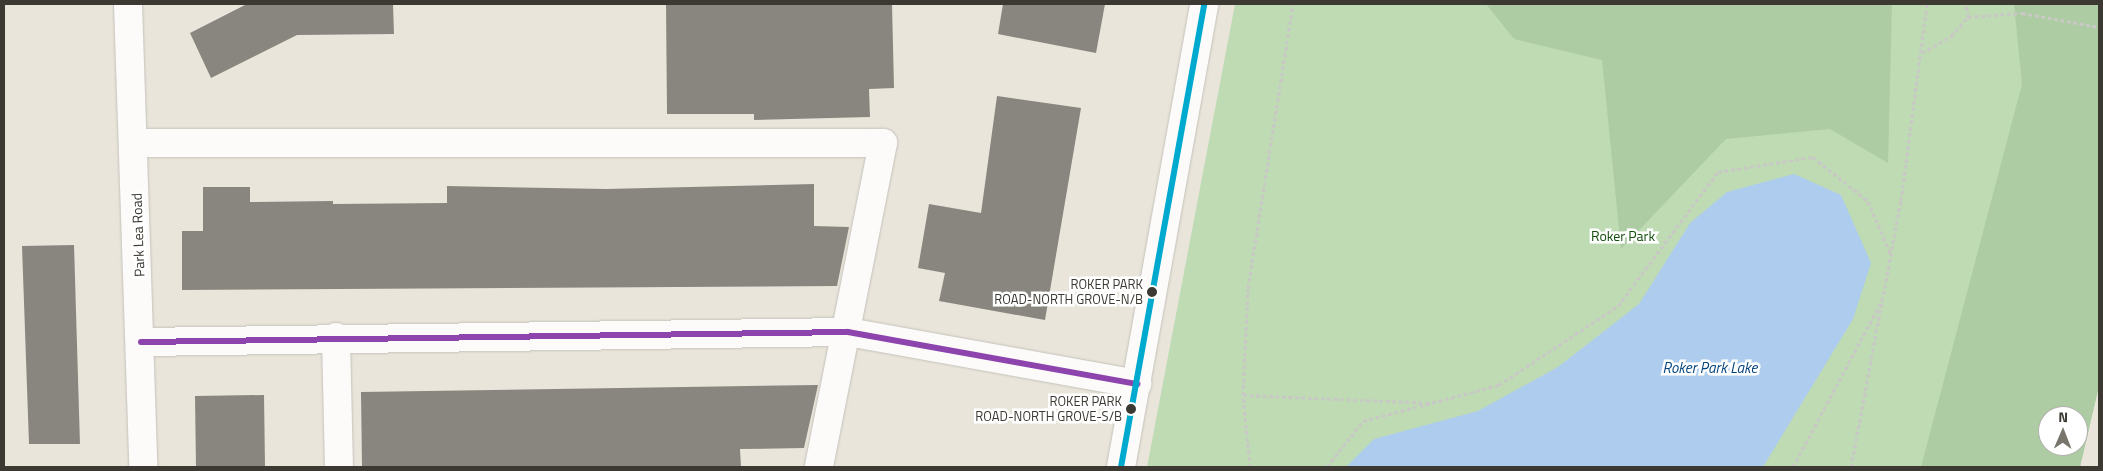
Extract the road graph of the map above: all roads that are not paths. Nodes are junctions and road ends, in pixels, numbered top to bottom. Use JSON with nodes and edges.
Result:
{"nodes":[{"id":1,"x":128,"y":4,"type":"edge"},
{"id":2,"x":1204,"y":4,"type":"edge"},
{"id":3,"x":135,"y":143,"type":"junction"},
{"id":4,"x":848,"y":332,"type":"junction"},
{"id":5,"x":336,"y":337,"type":"junction"},
{"id":6,"x":141,"y":342,"type":"junction"},
{"id":7,"x":1137,"y":384,"type":"junction"},
{"id":8,"x":143,"y":467,"type":"edge"},
{"id":9,"x":339,"y":467,"type":"edge"},
{"id":10,"x":819,"y":467,"type":"edge"},
{"id":11,"x":1121,"y":467,"type":"edge"}],
"edges":[{"from":1,"to":3,"type":"street","name":"Park Lea Road"},
{"from":2,"to":7,"type":"street"},
{"from":3,"to":4,"type":"street"},
{"from":3,"to":6,"type":"street","name":"Park Lea Road"},
{"from":4,"to":5,"type":"street"},
{"from":4,"to":7,"type":"street"},
{"from":4,"to":10,"type":"street"},
{"from":5,"to":6,"type":"street"},
{"from":5,"to":9,"type":"street"},
{"from":6,"to":8,"type":"street","name":"Park Lea Road"},
{"from":7,"to":11,"type":"street"}]}
